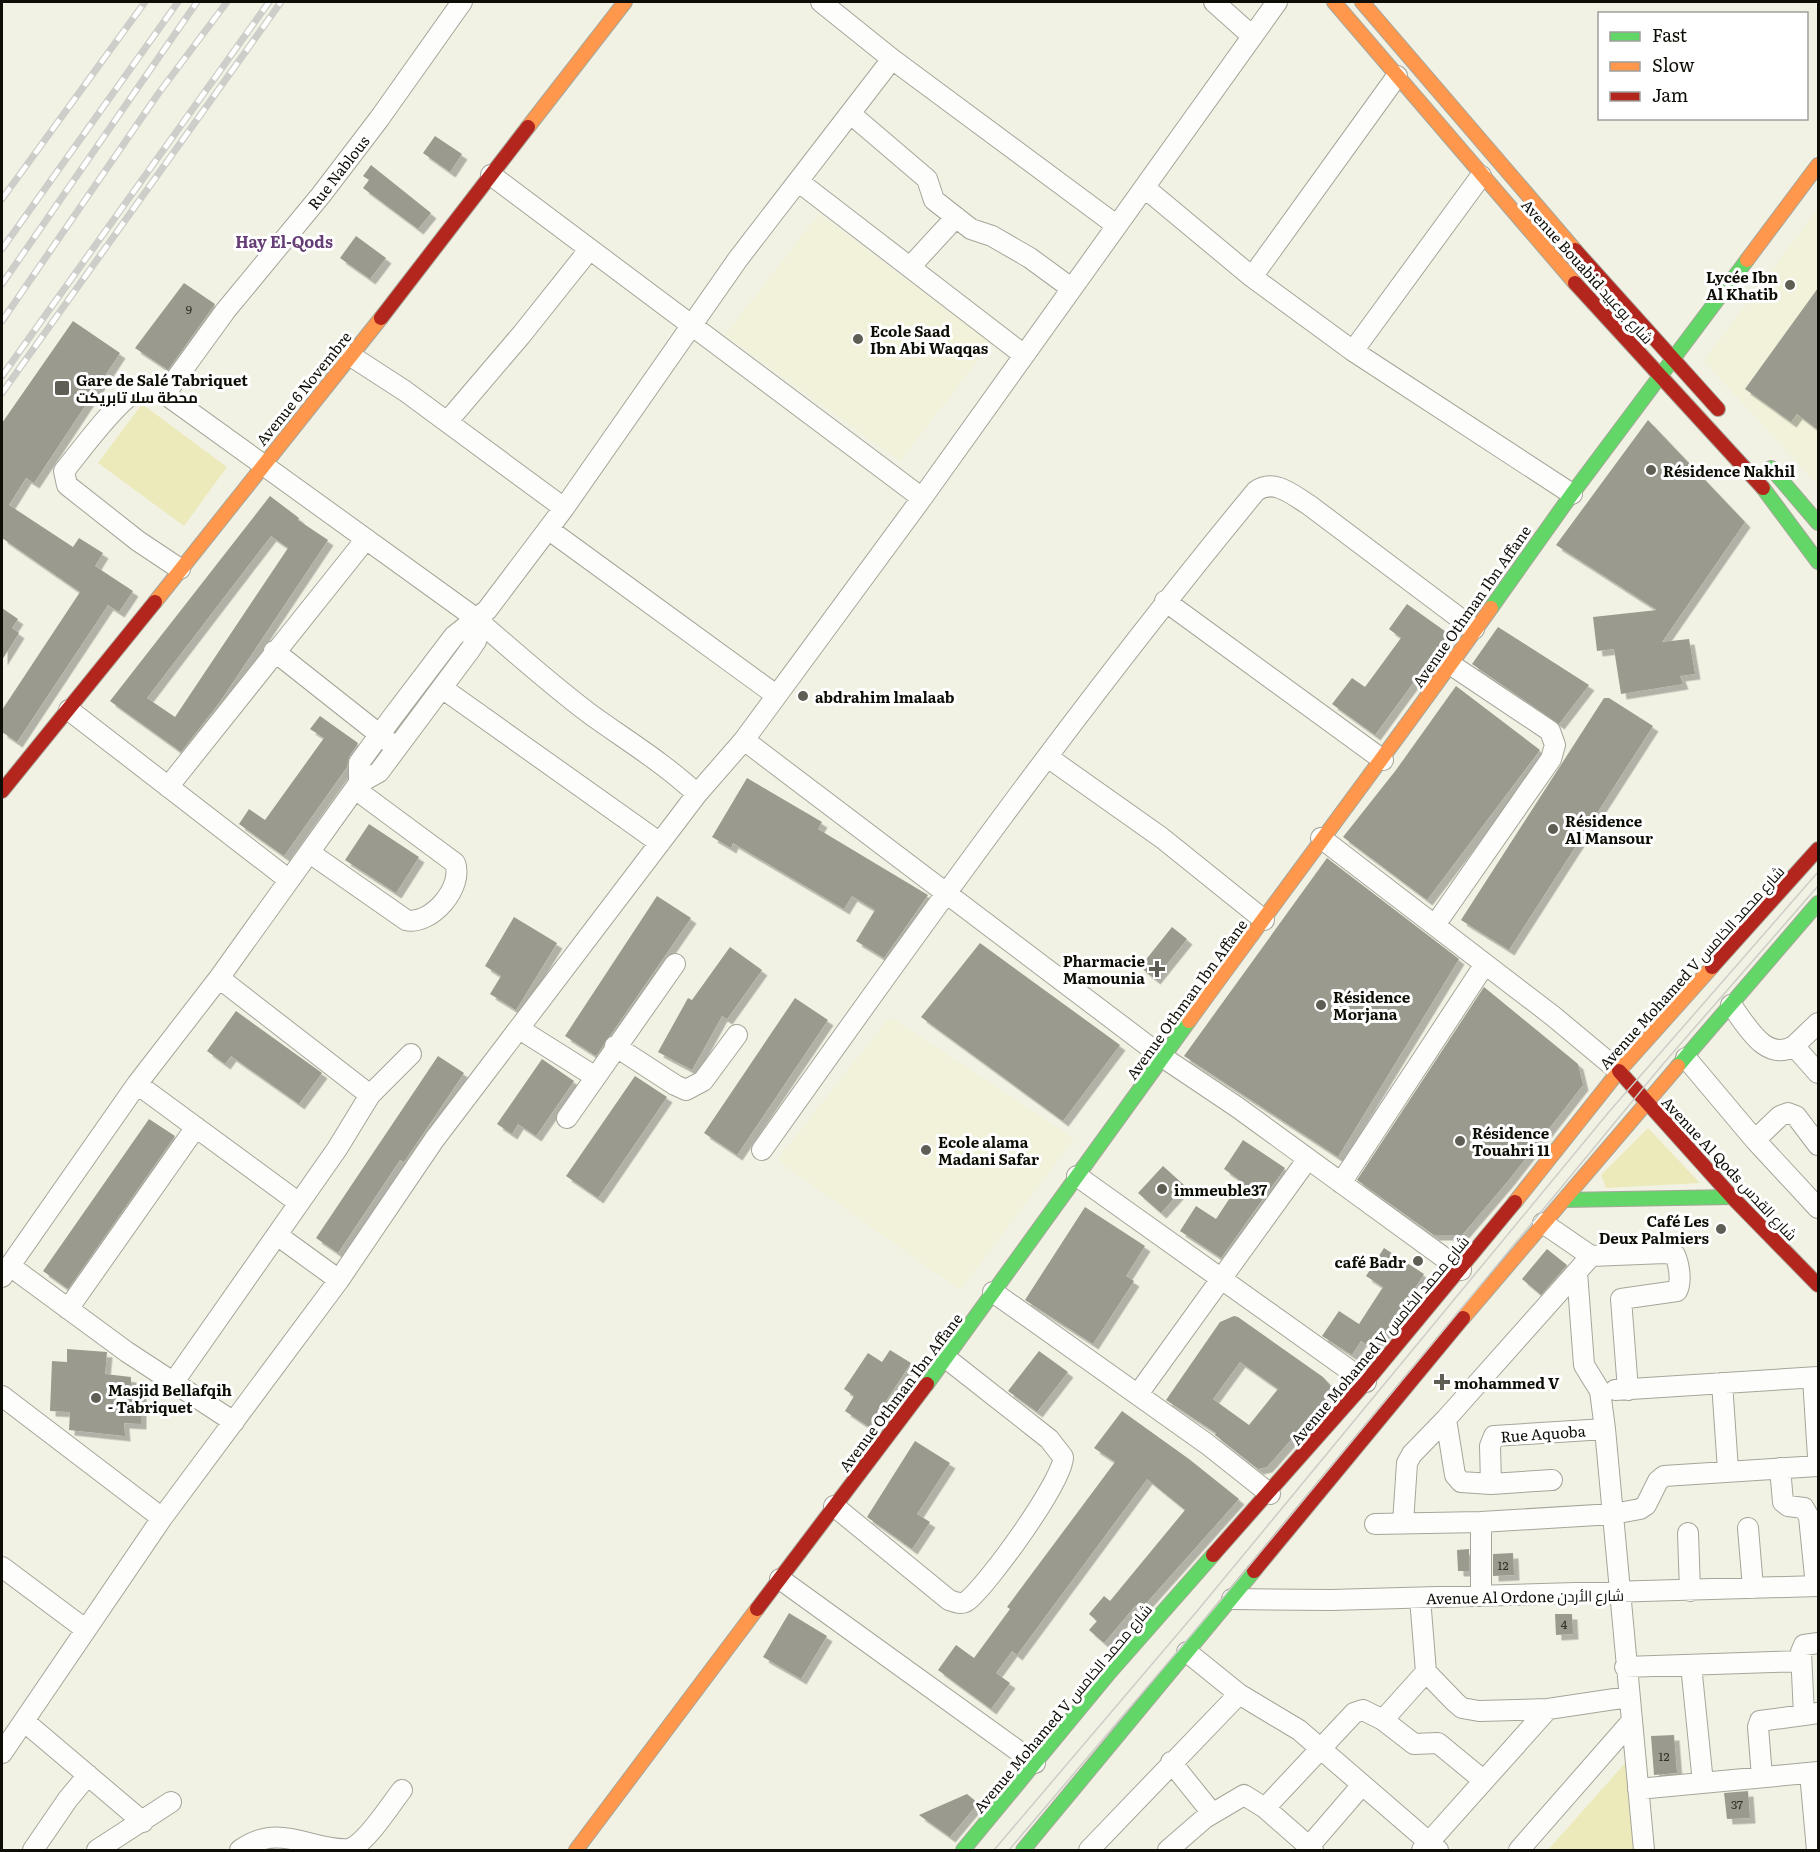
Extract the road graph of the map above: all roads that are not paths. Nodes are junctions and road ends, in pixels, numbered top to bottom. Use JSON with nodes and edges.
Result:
{"nodes":[{"id":1,"x":462,"y":2,"type":"edge"},
{"id":2,"x":625,"y":2,"type":"edge"},
{"id":3,"x":821,"y":2,"type":"edge"},
{"id":4,"x":1214,"y":2,"type":"edge"},
{"id":5,"x":1277,"y":2,"type":"edge"},
{"id":6,"x":1334,"y":2,"type":"edge"},
{"id":7,"x":1362,"y":2,"type":"edge"},
{"id":8,"x":1251,"y":35,"type":"junction"},
{"id":9,"x":892,"y":59,"type":"junction"},
{"id":10,"x":1397,"y":76,"type":"junction"},
{"id":11,"x":852,"y":115,"type":"junction"},
{"id":12,"x":1818,"y":165,"type":"edge"},
{"id":13,"x":491,"y":175,"type":"junction"},
{"id":14,"x":1481,"y":176,"type":"junction"},
{"id":15,"x":799,"y":182,"type":"junction"},
{"id":16,"x":1145,"y":188,"type":"junction"},
{"id":17,"x":956,"y":217,"type":"junction"},
{"id":18,"x":1116,"y":225,"type":"junction"},
{"id":19,"x":589,"y":250,"type":"junction"},
{"id":20,"x":910,"y":267,"type":"junction"},
{"id":21,"x":1252,"y":277,"type":"junction"},
{"id":22,"x":1071,"y":288,"type":"junction"},
{"id":23,"x":692,"y":326,"type":"junction"},
{"id":24,"x":1353,"y":351,"type":"junction"},
{"id":25,"x":1024,"y":355,"type":"junction"},
{"id":26,"x":351,"y":356,"type":"junction"},
{"id":27,"x":1673,"y":360,"type":"junction"},
{"id":28,"x":1660,"y":375,"type":"junction"},
{"id":29,"x":165,"y":394,"type":"junction"},
{"id":30,"x":1724,"y":416,"type":"dead end"},
{"id":31,"x":447,"y":422,"type":"junction"},
{"id":32,"x":1760,"y":456,"type":"dead end"},
{"id":33,"x":263,"y":464,"type":"junction"},
{"id":34,"x":1572,"y":494,"type":"junction"},
{"id":35,"x":922,"y":498,"type":"junction"},
{"id":36,"x":564,"y":508,"type":"junction"},
{"id":37,"x":1818,"y":523,"type":"edge"},
{"id":38,"x":548,"y":529,"type":"junction"},
{"id":39,"x":366,"y":539,"type":"junction"},
{"id":40,"x":1818,"y":562,"type":"edge"},
{"id":41,"x":180,"y":569,"type":"junction"},
{"id":42,"x":1165,"y":601,"type":"junction"},
{"id":43,"x":480,"y":619,"type":"junction"},
{"id":44,"x":1474,"y":629,"type":"junction"},
{"id":45,"x":274,"y":651,"type":"junction"},
{"id":46,"x":1450,"y":664,"type":"junction"},
{"id":47,"x":442,"y":688,"type":"junction"},
{"id":48,"x":776,"y":695,"type":"junction"},
{"id":49,"x":69,"y":710,"type":"junction"},
{"id":50,"x":380,"y":734,"type":"junction"},
{"id":51,"x":744,"y":740,"type":"junction"},
{"id":52,"x":396,"y":748,"type":"junction"},
{"id":53,"x":1049,"y":758,"type":"junction"},
{"id":54,"x":1383,"y":760,"type":"junction"},
{"id":55,"x":357,"y":786,"type":"junction"},
{"id":56,"x":168,"y":787,"type":"junction"},
{"id":57,"x":2,"y":791,"type":"edge"},
{"id":58,"x":697,"y":794,"type":"junction"},
{"id":59,"x":1321,"y":838,"type":"junction"},
{"id":60,"x":660,"y":843,"type":"junction"},
{"id":61,"x":1818,"y":849,"type":"edge"},
{"id":62,"x":310,"y":852,"type":"junction"},
{"id":63,"x":289,"y":880,"type":"junction"},
{"id":64,"x":946,"y":896,"type":"junction"},
{"id":65,"x":1818,"y":903,"type":"edge"},
{"id":66,"x":1263,"y":920,"type":"junction"},
{"id":67,"x":1803,"y":920,"type":"junction"},
{"id":68,"x":1434,"y":925,"type":"junction"},
{"id":69,"x":1818,"y":935,"type":"edge"},
{"id":70,"x":675,"y":964,"type":"dead end"},
{"id":71,"x":1485,"y":964,"type":"junction"},
{"id":72,"x":219,"y":978,"type":"junction"},
{"id":73,"x":1731,"y":1005,"type":"junction"},
{"id":74,"x":1818,"y":1023,"type":"edge"},
{"id":75,"x":520,"y":1030,"type":"junction"},
{"id":76,"x":737,"y":1035,"type":"dead end"},
{"id":77,"x":615,"y":1046,"type":"junction"},
{"id":78,"x":1794,"y":1046,"type":"junction"},
{"id":79,"x":411,"y":1054,"type":"dead end"},
{"id":80,"x":1164,"y":1058,"type":"junction"},
{"id":81,"x":1686,"y":1058,"type":"junction"},
{"id":82,"x":1619,"y":1071,"type":"junction"},
{"id":83,"x":1818,"y":1073,"type":"edge"},
{"id":84,"x":594,"y":1076,"type":"junction"},
{"id":85,"x":137,"y":1084,"type":"junction"},
{"id":86,"x":370,"y":1095,"type":"junction"},
{"id":87,"x":1646,"y":1102,"type":"junction"},
{"id":88,"x":567,"y":1118,"type":"dead end"},
{"id":89,"x":196,"y":1127,"type":"junction"},
{"id":90,"x":1755,"y":1140,"type":"junction"},
{"id":91,"x":1818,"y":1143,"type":"edge"},
{"id":92,"x":762,"y":1150,"type":"dead end"},
{"id":93,"x":1307,"y":1160,"type":"junction"},
{"id":94,"x":1077,"y":1176,"type":"junction"},
{"id":95,"x":1341,"y":1184,"type":"junction"},
{"id":96,"x":1732,"y":1197,"type":"junction"},
{"id":97,"x":1564,"y":1200,"type":"junction"},
{"id":98,"x":299,"y":1203,"type":"junction"},
{"id":99,"x":1818,"y":1208,"type":"edge"},
{"id":100,"x":1543,"y":1223,"type":"junction"},
{"id":101,"x":277,"y":1235,"type":"junction"},
{"id":102,"x":1591,"y":1256,"type":"junction"},
{"id":103,"x":1461,"y":1270,"type":"junction"},
{"id":104,"x":6,"y":1271,"type":"edge"},
{"id":105,"x":1577,"y":1272,"type":"junction"},
{"id":106,"x":1816,"y":1276,"type":"edge"},
{"id":107,"x":1222,"y":1277,"type":"junction"},
{"id":108,"x":339,"y":1280,"type":"junction"},
{"id":109,"x":993,"y":1292,"type":"junction"},
{"id":110,"x":68,"y":1309,"type":"junction"},
{"id":111,"x":946,"y":1358,"type":"junction"},
{"id":112,"x":1816,"y":1378,"type":"edge"},
{"id":113,"x":1366,"y":1382,"type":"junction"},
{"id":114,"x":173,"y":1383,"type":"junction"},
{"id":115,"x":1722,"y":1383,"type":"junction"},
{"id":116,"x":1628,"y":1390,"type":"junction"},
{"id":117,"x":1600,"y":1391,"type":"junction"},
{"id":118,"x":1138,"y":1394,"type":"junction"},
{"id":119,"x":2,"y":1395,"type":"edge"},
{"id":120,"x":1446,"y":1419,"type":"junction"},
{"id":121,"x":234,"y":1422,"type":"junction"},
{"id":122,"x":1605,"y":1429,"type":"junction"},
{"id":123,"x":1818,"y":1457,"type":"edge"},
{"id":124,"x":1818,"y":1466,"type":"edge"},
{"id":125,"x":1780,"y":1468,"type":"junction"},
{"id":126,"x":1728,"y":1470,"type":"junction"},
{"id":127,"x":1552,"y":1480,"type":"dead end"},
{"id":128,"x":1491,"y":1484,"type":"junction"},
{"id":129,"x":1270,"y":1494,"type":"junction"},
{"id":130,"x":834,"y":1506,"type":"junction"},
{"id":131,"x":1613,"y":1514,"type":"junction"},
{"id":132,"x":162,"y":1518,"type":"junction"},
{"id":133,"x":1480,"y":1522,"type":"junction"},
{"id":134,"x":1403,"y":1523,"type":"junction"},
{"id":135,"x":1375,"y":1524,"type":"dead end"},
{"id":136,"x":1748,"y":1528,"type":"dead end"},
{"id":137,"x":1688,"y":1533,"type":"dead end"},
{"id":138,"x":2,"y":1567,"type":"edge"},
{"id":139,"x":780,"y":1579,"type":"junction"},
{"id":140,"x":1817,"y":1586,"type":"edge"},
{"id":141,"x":1753,"y":1588,"type":"junction"},
{"id":142,"x":1690,"y":1590,"type":"junction"},
{"id":143,"x":1619,"y":1593,"type":"junction"},
{"id":144,"x":1480,"y":1596,"type":"junction"},
{"id":145,"x":1420,"y":1598,"type":"junction"},
{"id":146,"x":1232,"y":1599,"type":"junction"},
{"id":147,"x":85,"y":1629,"type":"junction"},
{"id":148,"x":1818,"y":1643,"type":"edge"},
{"id":149,"x":1187,"y":1652,"type":"junction"},
{"id":150,"x":1802,"y":1661,"type":"junction"},
{"id":151,"x":1691,"y":1665,"type":"junction"},
{"id":152,"x":1625,"y":1667,"type":"junction"},
{"id":153,"x":1426,"y":1672,"type":"junction"},
{"id":154,"x":1239,"y":1694,"type":"junction"},
{"id":155,"x":1628,"y":1697,"type":"junction"},
{"id":156,"x":1548,"y":1709,"type":"junction"},
{"id":157,"x":1811,"y":1714,"type":"edge"},
{"id":158,"x":1383,"y":1720,"type":"junction"},
{"id":159,"x":25,"y":1722,"type":"junction"},
{"id":160,"x":1631,"y":1722,"type":"junction"},
{"id":161,"x":1322,"y":1750,"type":"junction"},
{"id":162,"x":2,"y":1753,"type":"edge"},
{"id":163,"x":1171,"y":1762,"type":"junction"},
{"id":164,"x":1035,"y":1763,"type":"junction"},
{"id":165,"x":1814,"y":1773,"type":"edge"},
{"id":166,"x":88,"y":1774,"type":"junction"},
{"id":167,"x":1762,"y":1777,"type":"junction"},
{"id":168,"x":1484,"y":1779,"type":"junction"},
{"id":169,"x":1703,"y":1783,"type":"junction"},
{"id":170,"x":1362,"y":1785,"type":"junction"},
{"id":171,"x":1638,"y":1789,"type":"junction"},
{"id":172,"x":402,"y":1790,"type":"dead end"},
{"id":173,"x":171,"y":1802,"type":"dead end"},
{"id":174,"x":1265,"y":1808,"type":"junction"},
{"id":175,"x":1212,"y":1813,"type":"junction"},
{"id":176,"x":143,"y":1822,"type":"junction"},
{"id":177,"x":1430,"y":1848,"type":"edge"},
{"id":178,"x":1174,"y":1849,"type":"edge"},
{"id":179,"x":1309,"y":1850,"type":"edge"},
{"id":180,"x":33,"y":1851,"type":"edge"},
{"id":181,"x":97,"y":1851,"type":"edge"},
{"id":182,"x":240,"y":1851,"type":"edge"},
{"id":183,"x":576,"y":1851,"type":"edge"},
{"id":184,"x":963,"y":1851,"type":"edge"},
{"id":185,"x":1023,"y":1851,"type":"edge"},
{"id":186,"x":1089,"y":1851,"type":"edge"},
{"id":187,"x":1519,"y":1851,"type":"edge"},
{"id":188,"x":1644,"y":1851,"type":"edge"},
{"id":189,"x":1817,"y":1851,"type":"edge"}],
"edges":[{"from":1,"to":29,"type":"street","name":"Rue Nablous"},
{"from":2,"to":13,"type":"street","name":"Avenue 6 Novembre"},
{"from":3,"to":9,"type":"street"},
{"from":4,"to":8,"type":"street"},
{"from":5,"to":8,"type":"street"},
{"from":6,"to":10,"type":"street","name":"Avenue Bouabid شارع بوعبيد"},
{"from":7,"to":27,"type":"street","name":"Avenue Bouabid شارع بوعبيد"},
{"from":8,"to":16,"type":"street"},
{"from":9,"to":11,"type":"street"},
{"from":9,"to":18,"type":"street"},
{"from":10,"to":14,"type":"street","name":"Avenue Bouabid شارع بوعبيد"},
{"from":10,"to":21,"type":"street"},
{"from":11,"to":15,"type":"street"},
{"from":11,"to":17,"type":"street"},
{"from":12,"to":27,"type":"street","name":"Avenue Othman Ibn Affane"},
{"from":13,"to":19,"type":"street"},
{"from":13,"to":26,"type":"street","name":"Avenue 6 Novembre"},
{"from":14,"to":24,"type":"street"},
{"from":14,"to":28,"type":"street","name":"Avenue Bouabid شارع بوعبيد"},
{"from":15,"to":20,"type":"street"},
{"from":15,"to":23,"type":"street"},
{"from":16,"to":18,"type":"street"},
{"from":16,"to":21,"type":"street"},
{"from":17,"to":20,"type":"street"},
{"from":17,"to":22,"type":"street"},
{"from":18,"to":22,"type":"street"},
{"from":19,"to":23,"type":"street"},
{"from":19,"to":31,"type":"street"},
{"from":20,"to":25,"type":"street"},
{"from":21,"to":24,"type":"street"},
{"from":22,"to":25,"type":"street"},
{"from":23,"to":35,"type":"street"},
{"from":23,"to":36,"type":"street"},
{"from":24,"to":34,"type":"street"},
{"from":25,"to":35,"type":"street"},
{"from":26,"to":31,"type":"street"},
{"from":26,"to":33,"type":"street","name":"Avenue 6 Novembre"},
{"from":27,"to":28,"type":"street","name":"Avenue Othman Ibn Affane"},
{"from":27,"to":30,"type":"street","name":"Avenue Bouabid شارع بوعبيد"},
{"from":28,"to":34,"type":"street","name":"Avenue Othman Ibn Affane"},
{"from":28,"to":40,"type":"street","name":"Avenue Bouabid شارع بوعبيد"},
{"from":29,"to":33,"type":"street"},
{"from":29,"to":41,"type":"street"},
{"from":31,"to":36,"type":"street"},
{"from":32,"to":37,"type":"street"},
{"from":33,"to":39,"type":"street"},
{"from":33,"to":41,"type":"street","name":"Avenue 6 Novembre"},
{"from":34,"to":44,"type":"street","name":"Avenue Othman Ibn Affane"},
{"from":35,"to":48,"type":"street"},
{"from":36,"to":38,"type":"street"},
{"from":38,"to":43,"type":"street"},
{"from":38,"to":48,"type":"street"},
{"from":39,"to":43,"type":"street"},
{"from":39,"to":45,"type":"street"},
{"from":41,"to":49,"type":"street","name":"Avenue 6 Novembre"},
{"from":42,"to":44,"type":"street"},
{"from":42,"to":53,"type":"street"},
{"from":42,"to":54,"type":"street"},
{"from":43,"to":47,"type":"street"},
{"from":43,"to":50,"type":"street"},
{"from":43,"to":58,"type":"street"},
{"from":44,"to":46,"type":"street","name":"Avenue Othman Ibn Affane"},
{"from":45,"to":50,"type":"street"},
{"from":45,"to":56,"type":"street"},
{"from":46,"to":54,"type":"street","name":"Avenue Othman Ibn Affane"},
{"from":46,"to":68,"type":"street"},
{"from":47,"to":52,"type":"street"},
{"from":47,"to":60,"type":"street"},
{"from":48,"to":51,"type":"street"},
{"from":49,"to":56,"type":"street"},
{"from":49,"to":57,"type":"street","name":"Avenue 6 Novembre"},
{"from":50,"to":52,"type":"street"},
{"from":50,"to":55,"type":"street"},
{"from":51,"to":58,"type":"street"},
{"from":51,"to":64,"type":"street"},
{"from":52,"to":55,"type":"street"},
{"from":53,"to":64,"type":"street"},
{"from":53,"to":66,"type":"street"},
{"from":54,"to":59,"type":"street","name":"Avenue Othman Ibn Affane"},
{"from":55,"to":62,"type":"street"},
{"from":55,"to":62,"type":"street"},
{"from":56,"to":63,"type":"street"},
{"from":58,"to":60,"type":"street"},
{"from":59,"to":66,"type":"street","name":"Avenue Othman Ibn Affane"},
{"from":59,"to":68,"type":"street"},
{"from":60,"to":75,"type":"street"},
{"from":61,"to":82,"type":"street","name":"Avenue Mohamed V شارع محمد الخامس"},
{"from":62,"to":63,"type":"street"},
{"from":63,"to":72,"type":"street"},
{"from":64,"to":80,"type":"street"},
{"from":64,"to":92,"type":"street"},
{"from":65,"to":67,"type":"street"},
{"from":66,"to":80,"type":"street","name":"Avenue Othman Ibn Affane"},
{"from":67,"to":69,"type":"street"},
{"from":67,"to":73,"type":"street"},
{"from":68,"to":71,"type":"street"},
{"from":70,"to":77,"type":"street"},
{"from":71,"to":82,"type":"street"},
{"from":71,"to":95,"type":"street"},
{"from":72,"to":85,"type":"street"},
{"from":72,"to":86,"type":"street"},
{"from":73,"to":78,"type":"street"},
{"from":73,"to":81,"type":"street"},
{"from":74,"to":78,"type":"street"},
{"from":75,"to":84,"type":"street"},
{"from":75,"to":108,"type":"street"},
{"from":76,"to":77,"type":"street"},
{"from":77,"to":84,"type":"street"},
{"from":78,"to":83,"type":"street"},
{"from":79,"to":86,"type":"street"},
{"from":80,"to":93,"type":"street"},
{"from":80,"to":94,"type":"street","name":"Avenue Othman Ibn Affane"},
{"from":81,"to":87,"type":"street"},
{"from":81,"to":90,"type":"street"},
{"from":82,"to":87,"type":"street","name":"Avenue Al Qods شارع القدس"},
{"from":82,"to":103,"type":"street","name":"Avenue Mohamed V شارع محمد الخامس"},
{"from":84,"to":88,"type":"street"},
{"from":85,"to":89,"type":"street"},
{"from":85,"to":104,"type":"street"},
{"from":86,"to":98,"type":"street"},
{"from":87,"to":96,"type":"street","name":"Avenue Al Qods شارع القدس"},
{"from":87,"to":97,"type":"street"},
{"from":89,"to":98,"type":"street"},
{"from":89,"to":110,"type":"street"},
{"from":90,"to":91,"type":"street"},
{"from":90,"to":99,"type":"street"},
{"from":93,"to":95,"type":"street"},
{"from":93,"to":107,"type":"street"},
{"from":94,"to":107,"type":"street"},
{"from":94,"to":109,"type":"street","name":"Avenue Othman Ibn Affane"},
{"from":95,"to":103,"type":"street"},
{"from":96,"to":97,"type":"street"},
{"from":96,"to":106,"type":"street","name":"Avenue Al Qods شارع القدس"},
{"from":97,"to":100,"type":"street"},
{"from":98,"to":101,"type":"street"},
{"from":100,"to":102,"type":"street"},
{"from":100,"to":146,"type":"street"},
{"from":101,"to":108,"type":"street"},
{"from":101,"to":114,"type":"street"},
{"from":102,"to":105,"type":"street"},
{"from":102,"to":116,"type":"street"},
{"from":103,"to":113,"type":"street","name":"Avenue Mohamed V شارع محمد الخامس"},
{"from":104,"to":110,"type":"street"},
{"from":105,"to":117,"type":"street"},
{"from":105,"to":120,"type":"street"},
{"from":107,"to":113,"type":"street"},
{"from":107,"to":118,"type":"street"},
{"from":108,"to":121,"type":"street"},
{"from":109,"to":111,"type":"street","name":"Avenue Othman Ibn Affane"},
{"from":109,"to":118,"type":"street"},
{"from":110,"to":114,"type":"street"},
{"from":111,"to":130,"type":"street","name":"Avenue Othman Ibn Affane"},
{"from":111,"to":130,"type":"street"},
{"from":112,"to":115,"type":"street"},
{"from":112,"to":123,"type":"street"},
{"from":113,"to":129,"type":"street","name":"Avenue Mohamed V شارع محمد الخامس"},
{"from":114,"to":121,"type":"street"},
{"from":115,"to":116,"type":"street"},
{"from":115,"to":126,"type":"street"},
{"from":116,"to":117,"type":"street"},
{"from":117,"to":122,"type":"street"},
{"from":118,"to":129,"type":"street"},
{"from":119,"to":132,"type":"street"},
{"from":120,"to":128,"type":"street"},
{"from":120,"to":134,"type":"street"},
{"from":121,"to":132,"type":"street"},
{"from":122,"to":128,"type":"street","name":"Rue Aquoba"},
{"from":122,"to":131,"type":"street"},
{"from":124,"to":125,"type":"street"},
{"from":125,"to":126,"type":"street"},
{"from":125,"to":140,"type":"street"},
{"from":126,"to":131,"type":"street"},
{"from":127,"to":128,"type":"street"},
{"from":129,"to":164,"type":"street","name":"Avenue Mohamed V شارع محمد الخامس"},
{"from":130,"to":139,"type":"street","name":"Avenue Othman Ibn Affane"},
{"from":131,"to":133,"type":"street"},
{"from":131,"to":143,"type":"street"},
{"from":132,"to":147,"type":"street"},
{"from":133,"to":134,"type":"street"},
{"from":133,"to":144,"type":"street"},
{"from":134,"to":135,"type":"street"},
{"from":136,"to":141,"type":"street"},
{"from":137,"to":142,"type":"street"},
{"from":138,"to":147,"type":"street"},
{"from":139,"to":164,"type":"street"},
{"from":139,"to":183,"type":"street","name":"Avenue Othman Ibn Affane"},
{"from":140,"to":141,"type":"street","name":"Avenue Al Ordone شارع الأردن"},
{"from":141,"to":142,"type":"street","name":"Avenue Al Ordone شارع الأردن"},
{"from":142,"to":143,"type":"street","name":"Avenue Al Ordone شارع الأردن"},
{"from":143,"to":144,"type":"street","name":"Avenue Al Ordone شارع الأردن"},
{"from":143,"to":152,"type":"street"},
{"from":144,"to":145,"type":"street","name":"Avenue Al Ordone شارع الأردن"},
{"from":145,"to":146,"type":"street","name":"Avenue Al Ordone شارع الأردن"},
{"from":145,"to":153,"type":"street"},
{"from":146,"to":149,"type":"street"},
{"from":147,"to":159,"type":"street"},
{"from":148,"to":150,"type":"street"},
{"from":149,"to":154,"type":"street"},
{"from":149,"to":185,"type":"street"},
{"from":150,"to":151,"type":"street"},
{"from":150,"to":157,"type":"street"},
{"from":151,"to":152,"type":"street"},
{"from":151,"to":169,"type":"street"},
{"from":152,"to":155,"type":"street"},
{"from":153,"to":156,"type":"street"},
{"from":153,"to":158,"type":"street"},
{"from":154,"to":161,"type":"street"},
{"from":154,"to":163,"type":"street"},
{"from":155,"to":156,"type":"street"},
{"from":155,"to":160,"type":"street"},
{"from":156,"to":168,"type":"street"},
{"from":157,"to":167,"type":"street"},
{"from":158,"to":161,"type":"street"},
{"from":158,"to":168,"type":"street"},
{"from":159,"to":162,"type":"street"},
{"from":159,"to":166,"type":"street"},
{"from":160,"to":171,"type":"street"},
{"from":160,"to":187,"type":"street"},
{"from":161,"to":170,"type":"street"},
{"from":161,"to":174,"type":"street"},
{"from":163,"to":175,"type":"street"},
{"from":163,"to":186,"type":"street"},
{"from":164,"to":184,"type":"street","name":"Avenue Mohamed V شارع محمد الخامس"},
{"from":165,"to":167,"type":"street"},
{"from":165,"to":189,"type":"street"},
{"from":166,"to":176,"type":"street"},
{"from":166,"to":180,"type":"street"},
{"from":167,"to":169,"type":"street"},
{"from":168,"to":177,"type":"street"},
{"from":169,"to":171,"type":"street"},
{"from":170,"to":177,"type":"street"},
{"from":170,"to":179,"type":"street"},
{"from":171,"to":188,"type":"street"},
{"from":172,"to":182,"type":"street"},
{"from":173,"to":176,"type":"street"},
{"from":174,"to":175,"type":"street"},
{"from":174,"to":179,"type":"street"},
{"from":175,"to":178,"type":"street"},
{"from":176,"to":181,"type":"street"}]}
